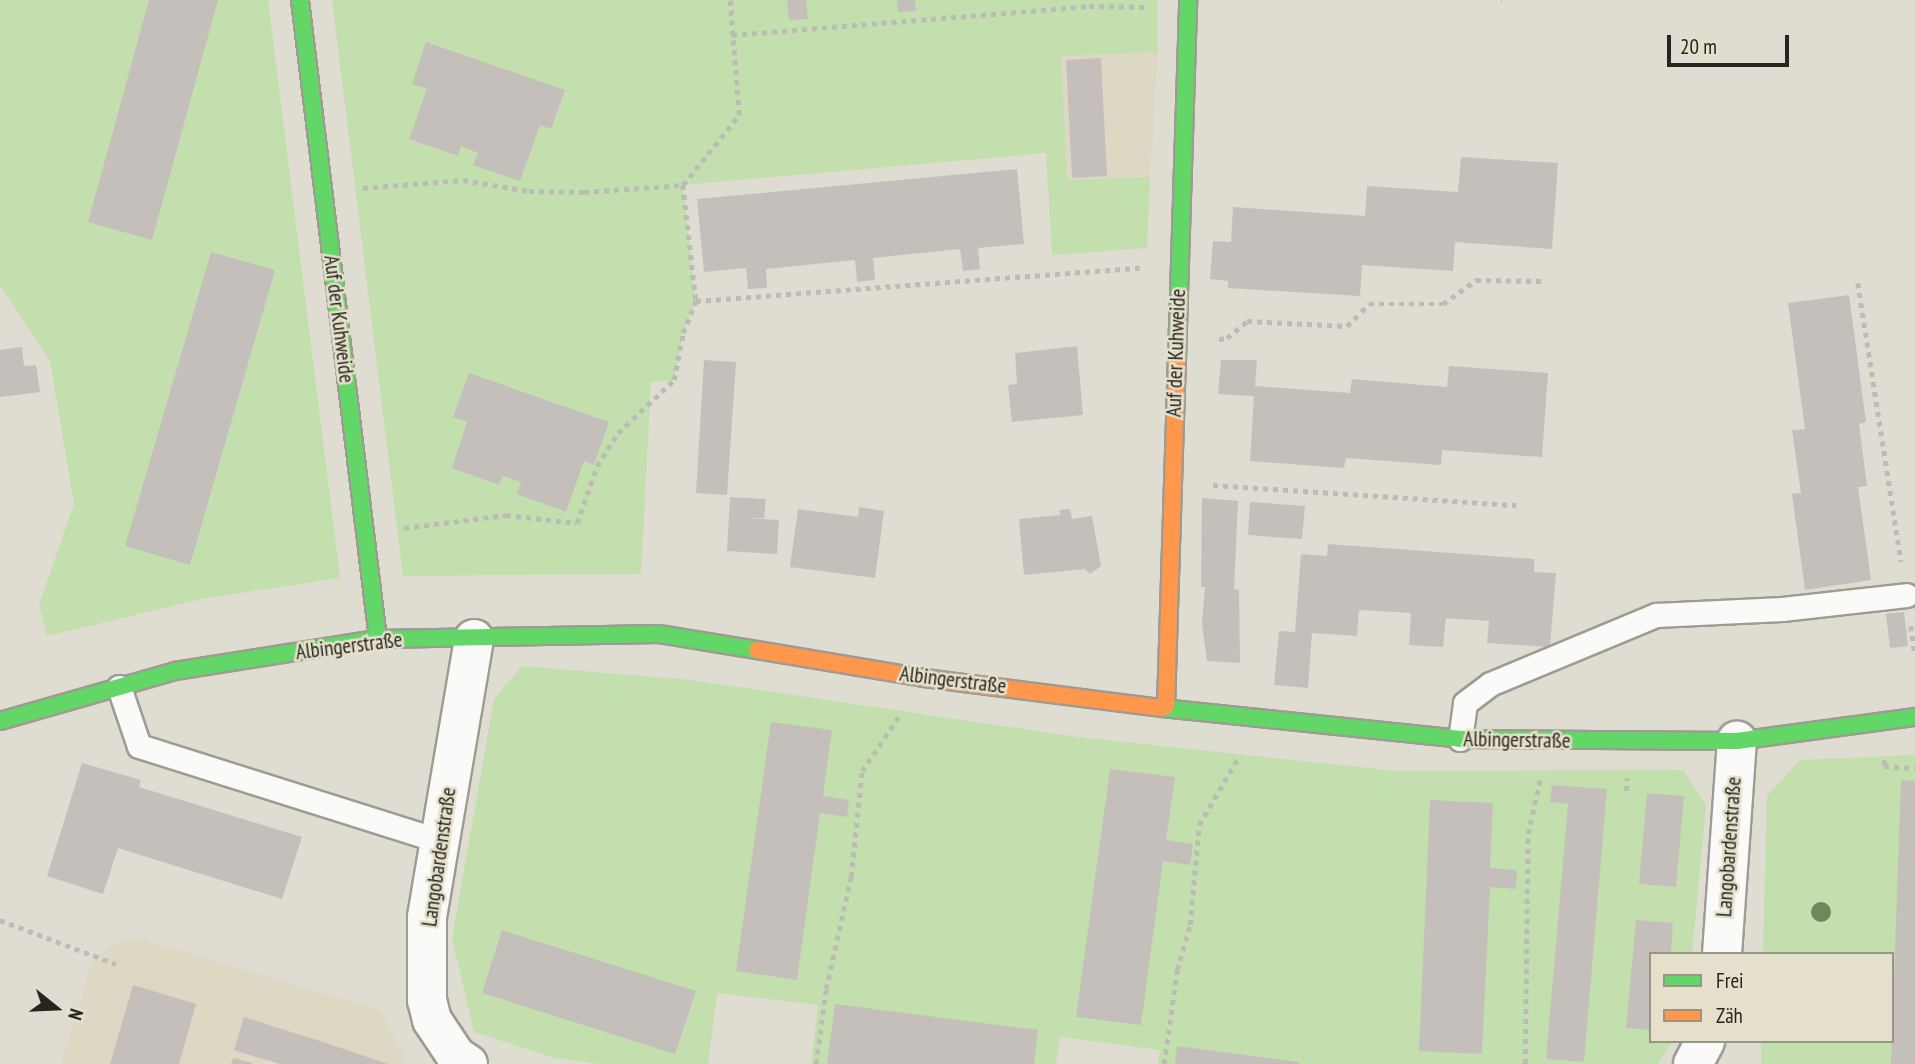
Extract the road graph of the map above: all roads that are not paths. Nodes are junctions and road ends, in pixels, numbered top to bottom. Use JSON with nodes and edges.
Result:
{"nodes":[{"id":1,"x":300,"y":0,"type":"edge"},
{"id":2,"x":1188,"y":4,"type":"edge"},
{"id":3,"x":1906,"y":594,"type":"road end"},
{"id":4,"x":378,"y":639,"type":"junction"},
{"id":5,"x":474,"y":639,"type":"junction"},
{"id":6,"x":119,"y":687,"type":"junction"},
{"id":7,"x":1166,"y":706,"type":"junction"},
{"id":8,"x":1915,"y":717,"type":"edge"},
{"id":9,"x":0,"y":721,"type":"edge"},
{"id":10,"x":1460,"y":739,"type":"junction"},
{"id":11,"x":1737,"y":741,"type":"junction"},
{"id":12,"x":440,"y":841,"type":"junction"},
{"id":13,"x":1722,"y":952,"type":"edge"},
{"id":14,"x":1704,"y":1043,"type":"edge"},
{"id":15,"x":468,"y":1064,"type":"edge"},
{"id":16,"x":1693,"y":1064,"type":"edge"}],
"edges":[{"from":1,"to":4,"type":"street","name":"Auf der Kuhweide"},
{"from":2,"to":7,"type":"street","name":"Auf der Kuhweide"},
{"from":3,"to":10,"type":"lane"},
{"from":4,"to":5,"type":"street","name":"Albingerstraße"},
{"from":4,"to":6,"type":"street","name":"Albingerstraße"},
{"from":5,"to":7,"type":"street","name":"Albingerstraße"},
{"from":5,"to":12,"type":"street","name":"Langobardenstraße"},
{"from":6,"to":9,"type":"street","name":"Albingerstraße"},
{"from":6,"to":12,"type":"lane"},
{"from":7,"to":10,"type":"street","name":"Albingerstraße"},
{"from":8,"to":11,"type":"street","name":"Albingerstraße"},
{"from":10,"to":11,"type":"street","name":"Albingerstraße"},
{"from":11,"to":13,"type":"street","name":"Langobardenstraße"},
{"from":12,"to":15,"type":"street","name":"Langobardenstraße"},
{"from":14,"to":16,"type":"street"}]}
